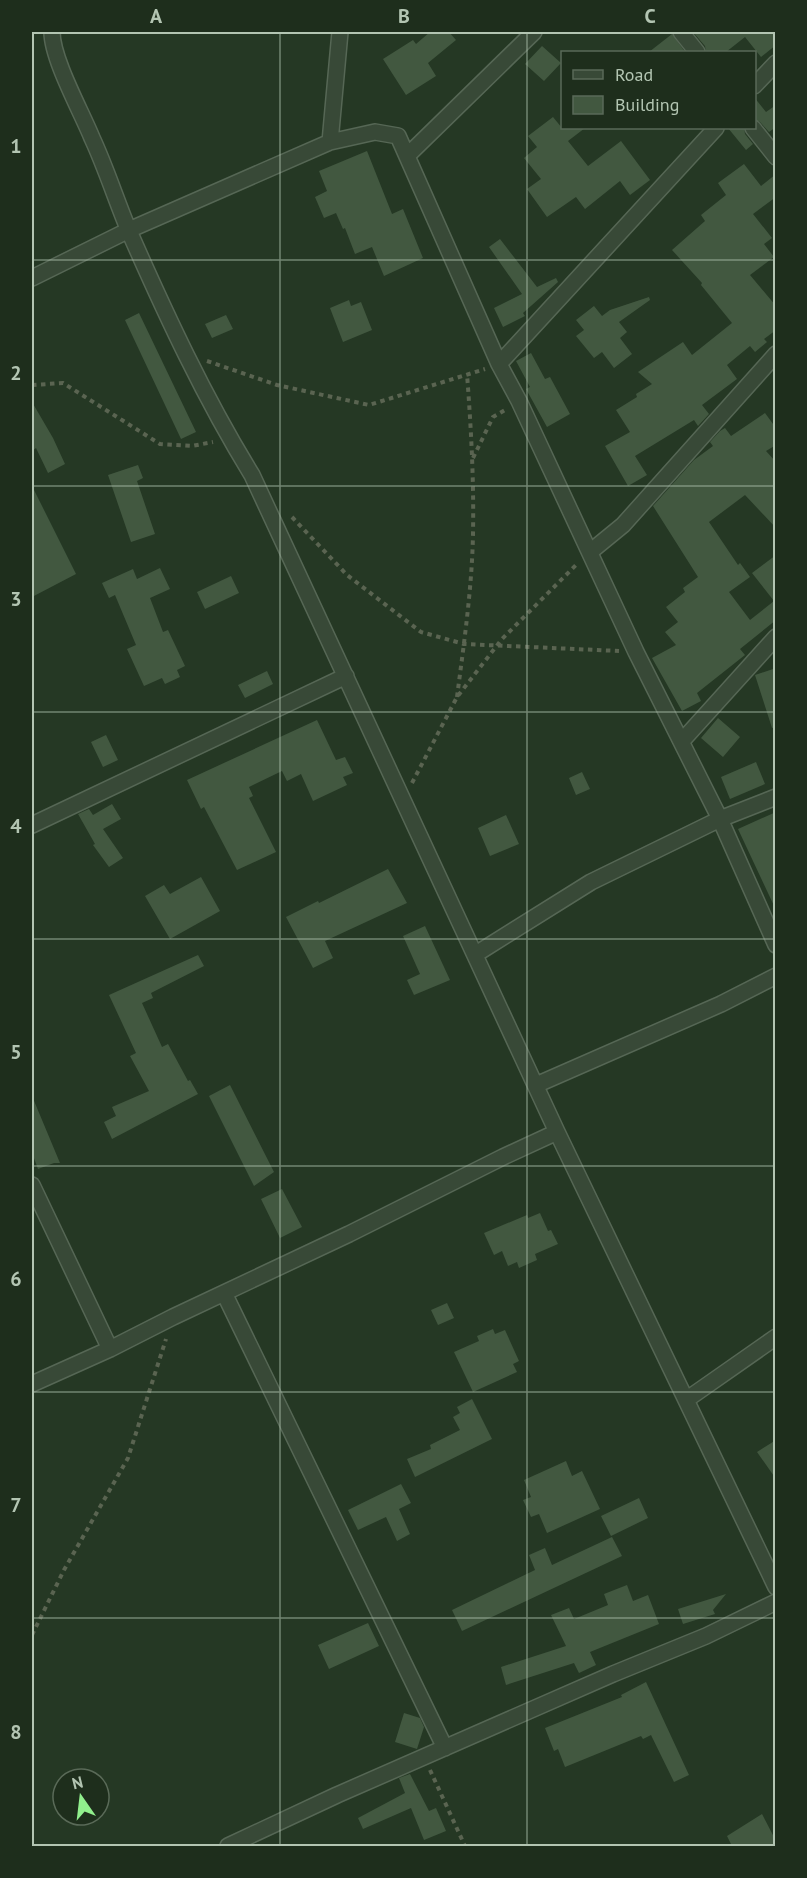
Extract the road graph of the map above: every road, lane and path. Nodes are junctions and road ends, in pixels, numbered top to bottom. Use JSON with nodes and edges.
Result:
{"nodes":[{"id":1,"x":52,"y":32,"type":"edge"},
{"id":2,"x":340,"y":32,"type":"edge"},
{"id":3,"x":534,"y":32,"type":"edge"},
{"id":4,"x":681,"y":32,"type":"edge"},
{"id":5,"x":696,"y":51,"type":"edge"},
{"id":6,"x":776,"y":63,"type":"edge"},
{"id":7,"x":756,"y":84,"type":"edge"},
{"id":8,"x":715,"y":129,"type":"edge"},
{"id":9,"x":754,"y":129,"type":"edge"},
{"id":10,"x":330,"y":142,"type":"junction"},
{"id":11,"x":408,"y":155,"type":"junction"},
{"id":12,"x":776,"y":158,"type":"edge"},
{"id":13,"x":129,"y":230,"type":"junction"},
{"id":14,"x":32,"y":278,"type":"edge"},
{"id":15,"x":184,"y":352,"type":"junction"},
{"id":16,"x":776,"y":354,"type":"edge"},
{"id":17,"x":500,"y":364,"type":"junction"},
{"id":18,"x":467,"y":374,"type":"junction"},
{"id":19,"x":32,"y":385,"type":"edge"},
{"id":20,"x":519,"y":401,"type":"junction"},
{"id":21,"x":230,"y":438,"type":"junction"},
{"id":22,"x":472,"y":458,"type":"junction"},
{"id":23,"x":290,"y":515,"type":"dead end"},
{"id":24,"x":590,"y":552,"type":"junction"},
{"id":25,"x":776,"y":637,"type":"edge"},
{"id":26,"x":464,"y":644,"type":"junction"},
{"id":27,"x":496,"y":646,"type":"junction"},
{"id":28,"x":636,"y":652,"type":"junction"},
{"id":29,"x":346,"y":676,"type":"junction"},
{"id":30,"x":457,"y":697,"type":"junction"},
{"id":31,"x":682,"y":741,"type":"junction"},
{"id":32,"x":776,"y":797,"type":"edge"},
{"id":33,"x":403,"y":800,"type":"junction"},
{"id":34,"x":720,"y":819,"type":"junction"},
{"id":35,"x":32,"y":825,"type":"edge"},
{"id":36,"x":771,"y":922,"type":"edge"},
{"id":37,"x":776,"y":945,"type":"edge"},
{"id":38,"x":476,"y":954,"type":"junction"},
{"id":39,"x":776,"y":976,"type":"edge"},
{"id":40,"x":536,"y":1084,"type":"junction"},
{"id":41,"x":557,"y":1132,"type":"junction"},
{"id":42,"x":32,"y":1185,"type":"edge"},
{"id":43,"x":224,"y":1293,"type":"junction"},
{"id":44,"x":173,"y":1317,"type":"junction"},
{"id":45,"x":776,"y":1337,"type":"edge"},
{"id":46,"x":110,"y":1349,"type":"junction"},
{"id":47,"x":32,"y":1384,"type":"edge"},
{"id":48,"x":686,"y":1400,"type":"junction"},
{"id":49,"x":776,"y":1587,"type":"edge"},
{"id":50,"x":776,"y":1602,"type":"edge"},
{"id":51,"x":32,"y":1635,"type":"edge"},
{"id":52,"x":445,"y":1748,"type":"junction"},
{"id":53,"x":425,"y":1758,"type":"junction"},
{"id":54,"x":228,"y":1846,"type":"edge"},
{"id":55,"x":465,"y":1846,"type":"edge"}],
"edges":[{"from":1,"to":13,"type":"street"},
{"from":2,"to":10,"type":"street"},
{"from":3,"to":11,"type":"street"},
{"from":4,"to":5,"type":"street"},
{"from":6,"to":7,"type":"street"},
{"from":8,"to":17,"type":"street"},
{"from":9,"to":12,"type":"street"},
{"from":10,"to":11,"type":"street"},
{"from":10,"to":13,"type":"street"},
{"from":11,"to":17,"type":"street"},
{"from":13,"to":14,"type":"street"},
{"from":13,"to":15,"type":"street"},
{"from":15,"to":18,"type":"path"},
{"from":15,"to":21,"type":"street"},
{"from":16,"to":24,"type":"street"},
{"from":17,"to":18,"type":"path"},
{"from":17,"to":20,"type":"street"},
{"from":18,"to":22,"type":"path"},
{"from":19,"to":21,"type":"path"},
{"from":20,"to":22,"type":"path"},
{"from":20,"to":24,"type":"street"},
{"from":21,"to":29,"type":"street"},
{"from":22,"to":26,"type":"path"},
{"from":23,"to":26,"type":"path"},
{"from":24,"to":27,"type":"path"},
{"from":24,"to":28,"type":"street"},
{"from":25,"to":31,"type":"street"},
{"from":26,"to":27,"type":"path"},
{"from":26,"to":30,"type":"path"},
{"from":27,"to":28,"type":"path"},
{"from":27,"to":30,"type":"path"},
{"from":28,"to":31,"type":"street"},
{"from":29,"to":33,"type":"street"},
{"from":29,"to":35,"type":"street"},
{"from":30,"to":33,"type":"path"},
{"from":31,"to":34,"type":"street"},
{"from":32,"to":34,"type":"street"},
{"from":33,"to":38,"type":"street"},
{"from":34,"to":36,"type":"street"},
{"from":34,"to":38,"type":"street"},
{"from":36,"to":37,"type":"street"},
{"from":38,"to":40,"type":"street"},
{"from":39,"to":40,"type":"street"},
{"from":40,"to":41,"type":"street"},
{"from":41,"to":43,"type":"street"},
{"from":41,"to":48,"type":"street"},
{"from":42,"to":46,"type":"street"},
{"from":43,"to":44,"type":"street"},
{"from":43,"to":52,"type":"street"},
{"from":44,"to":46,"type":"street"},
{"from":44,"to":51,"type":"path"},
{"from":45,"to":48,"type":"street"},
{"from":46,"to":47,"type":"street"},
{"from":48,"to":49,"type":"street"},
{"from":50,"to":52,"type":"street"},
{"from":52,"to":53,"type":"street"},
{"from":53,"to":54,"type":"street"},
{"from":53,"to":55,"type":"path"}]}
